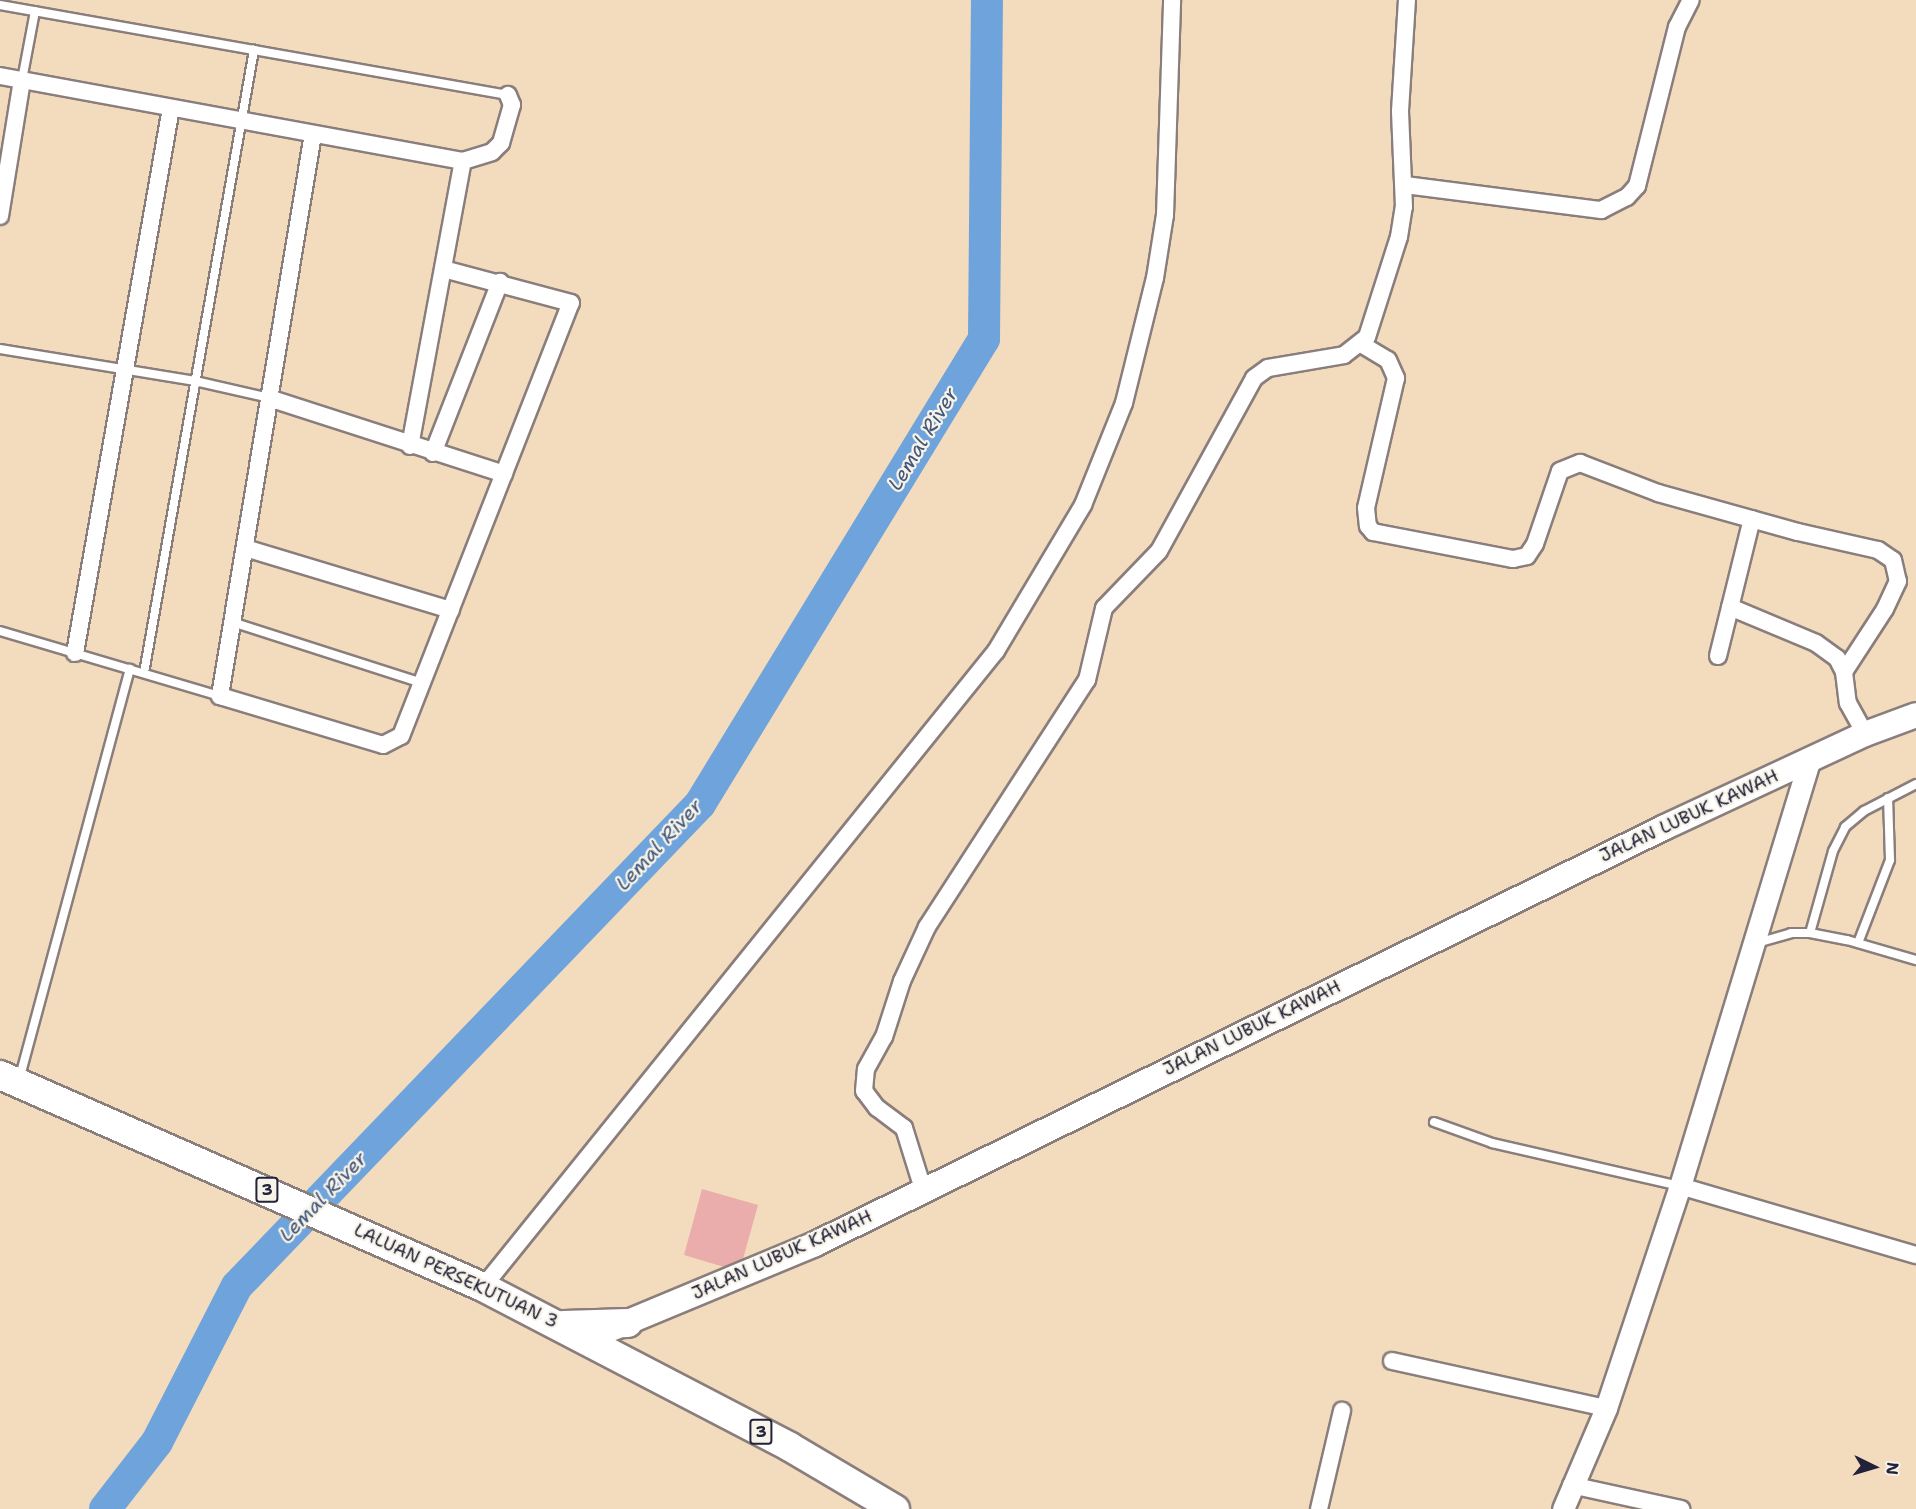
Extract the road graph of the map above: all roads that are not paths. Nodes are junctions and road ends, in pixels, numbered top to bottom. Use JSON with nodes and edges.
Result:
{"nodes":[{"id":1,"x":1172,"y":0,"type":"edge"},
{"id":2,"x":1407,"y":0,"type":"edge"},
{"id":3,"x":1691,"y":0,"type":"edge"},
{"id":4,"x":0,"y":5,"type":"edge"},
{"id":5,"x":35,"y":11,"type":"junction"},
{"id":6,"x":254,"y":50,"type":"junction"},
{"id":7,"x":0,"y":76,"type":"edge"},
{"id":8,"x":22,"y":80,"type":"junction"},
{"id":9,"x":508,"y":95,"type":"joint"},
{"id":10,"x":171,"y":108,"type":"junction"},
{"id":11,"x":242,"y":120,"type":"junction"},
{"id":12,"x":313,"y":134,"type":"junction"},
{"id":13,"x":463,"y":161,"type":"junction"},
{"id":14,"x":1405,"y":185,"type":"junction"},
{"id":15,"x":0,"y":216,"type":"edge"},
{"id":16,"x":443,"y":269,"type":"junction"},
{"id":17,"x":500,"y":282,"type":"junction"},
{"id":18,"x":1361,"y":344,"type":"junction"},
{"id":19,"x":0,"y":348,"type":"edge"},
{"id":20,"x":125,"y":370,"type":"junction"},
{"id":21,"x":195,"y":381,"type":"junction"},
{"id":22,"x":269,"y":398,"type":"junction"},
{"id":23,"x":410,"y":446,"type":"junction"},
{"id":24,"x":433,"y":453,"type":"junction"},
{"id":25,"x":504,"y":474,"type":"junction"},
{"id":26,"x":1752,"y":519,"type":"junction"},
{"id":27,"x":245,"y":548,"type":"junction"},
{"id":28,"x":1730,"y":607,"type":"junction"},
{"id":29,"x":451,"y":610,"type":"junction"},
{"id":30,"x":232,"y":622,"type":"junction"},
{"id":31,"x":0,"y":630,"type":"edge"},
{"id":32,"x":75,"y":653,"type":"junction"},
{"id":33,"x":1718,"y":656,"type":"dead end"},
{"id":34,"x":130,"y":669,"type":"junction"},
{"id":35,"x":1844,"y":672,"type":"junction"},
{"id":36,"x":144,"y":673,"type":"junction"},
{"id":37,"x":422,"y":683,"type":"junction"},
{"id":38,"x":220,"y":696,"type":"junction"},
{"id":39,"x":1916,"y":715,"type":"edge"},
{"id":40,"x":1865,"y":734,"type":"junction"},
{"id":41,"x":1810,"y":759,"type":"junction"},
{"id":42,"x":1916,"y":784,"type":"edge"},
{"id":43,"x":1888,"y":798,"type":"junction"},
{"id":44,"x":1810,"y":933,"type":"junction"},
{"id":45,"x":1757,"y":943,"type":"junction"},
{"id":46,"x":1858,"y":943,"type":"junction"},
{"id":47,"x":1916,"y":960,"type":"edge"},
{"id":48,"x":9,"y":1079,"type":"edge"},
{"id":49,"x":1434,"y":1122,"type":"dead end"},
{"id":50,"x":1680,"y":1186,"type":"junction"},
{"id":51,"x":923,"y":1189,"type":"junction"},
{"id":52,"x":1916,"y":1255,"type":"edge"},
{"id":53,"x":483,"y":1287,"type":"junction"},
{"id":54,"x":628,"y":1323,"type":"junction"},
{"id":55,"x":574,"y":1332,"type":"junction"},
{"id":56,"x":626,"y":1359,"type":"junction"},
{"id":57,"x":1392,"y":1361,"type":"dead end"},
{"id":58,"x":1606,"y":1408,"type":"junction"},
{"id":59,"x":1342,"y":1411,"type":"dead end"},
{"id":60,"x":1571,"y":1485,"type":"junction"},
{"id":61,"x":1323,"y":1508,"type":"edge"},
{"id":62,"x":895,"y":1509,"type":"edge"},
{"id":63,"x":1563,"y":1509,"type":"edge"},
{"id":64,"x":1681,"y":1509,"type":"edge"}],
"edges":[{"from":1,"to":53,"type":"street"},
{"from":2,"to":14,"type":"street"},
{"from":3,"to":14,"type":"street"},
{"from":4,"to":5,"type":"lane"},
{"from":5,"to":6,"type":"lane"},
{"from":5,"to":8,"type":"lane"},
{"from":6,"to":9,"type":"lane"},
{"from":6,"to":11,"type":"lane"},
{"from":7,"to":8,"type":"street"},
{"from":8,"to":10,"type":"street"},
{"from":8,"to":15,"type":"street"},
{"from":9,"to":13,"type":"street"},
{"from":10,"to":11,"type":"street"},
{"from":10,"to":20,"type":"street"},
{"from":11,"to":12,"type":"street"},
{"from":11,"to":21,"type":"lane"},
{"from":12,"to":13,"type":"street"},
{"from":12,"to":22,"type":"street"},
{"from":13,"to":16,"type":"street"},
{"from":14,"to":18,"type":"street"},
{"from":16,"to":17,"type":"street"},
{"from":16,"to":23,"type":"street"},
{"from":17,"to":24,"type":"street"},
{"from":17,"to":25,"type":"street"},
{"from":18,"to":26,"type":"street"},
{"from":18,"to":51,"type":"street"},
{"from":19,"to":20,"type":"lane"},
{"from":20,"to":21,"type":"lane"},
{"from":20,"to":32,"type":"street"},
{"from":21,"to":22,"type":"lane"},
{"from":21,"to":36,"type":"lane"},
{"from":22,"to":23,"type":"street"},
{"from":22,"to":27,"type":"street"},
{"from":23,"to":24,"type":"street"},
{"from":24,"to":25,"type":"street"},
{"from":25,"to":29,"type":"street"},
{"from":26,"to":28,"type":"street"},
{"from":26,"to":35,"type":"street"},
{"from":27,"to":29,"type":"street"},
{"from":27,"to":30,"type":"street"},
{"from":28,"to":33,"type":"street"},
{"from":28,"to":35,"type":"street"},
{"from":29,"to":37,"type":"street"},
{"from":30,"to":37,"type":"lane"},
{"from":30,"to":38,"type":"street"},
{"from":31,"to":32,"type":"lane"},
{"from":32,"to":34,"type":"lane"},
{"from":34,"to":36,"type":"lane"},
{"from":34,"to":48,"type":"lane"},
{"from":35,"to":40,"type":"street"},
{"from":36,"to":38,"type":"lane"},
{"from":37,"to":38,"type":"street"},
{"from":39,"to":40,"type":"main road","name":"JALAN LUBUK KAWAH"},
{"from":40,"to":41,"type":"main road","name":"JALAN LUBUK KAWAH"},
{"from":41,"to":45,"type":"street"},
{"from":41,"to":51,"type":"main road","name":"JALAN LUBUK KAWAH"},
{"from":42,"to":43,"type":"lane"},
{"from":43,"to":44,"type":"lane"},
{"from":43,"to":46,"type":"lane"},
{"from":44,"to":45,"type":"lane"},
{"from":44,"to":46,"type":"lane"},
{"from":45,"to":50,"type":"street"},
{"from":46,"to":47,"type":"lane"},
{"from":48,"to":53,"type":"highway","name":"LALUAN PERSEKUTUAN 3","number":"3"},
{"from":49,"to":50,"type":"lane"},
{"from":50,"to":52,"type":"street"},
{"from":50,"to":58,"type":"street"},
{"from":51,"to":54,"type":"main road","name":"JALAN LUBUK KAWAH"},
{"from":53,"to":55,"type":"highway","name":"LALUAN PERSEKUTUAN 3","number":"3"},
{"from":54,"to":55,"type":"highway"},
{"from":54,"to":56,"type":"highway"},
{"from":55,"to":56,"type":"highway","name":"LALUAN PERSEKUTUAN 3","number":"3"},
{"from":56,"to":62,"type":"highway","name":"LALUAN PERSEKUTUAN 3","number":"3"},
{"from":57,"to":58,"type":"street"},
{"from":58,"to":60,"type":"street"},
{"from":59,"to":61,"type":"street"},
{"from":60,"to":63,"type":"street"},
{"from":60,"to":64,"type":"street"}]}
